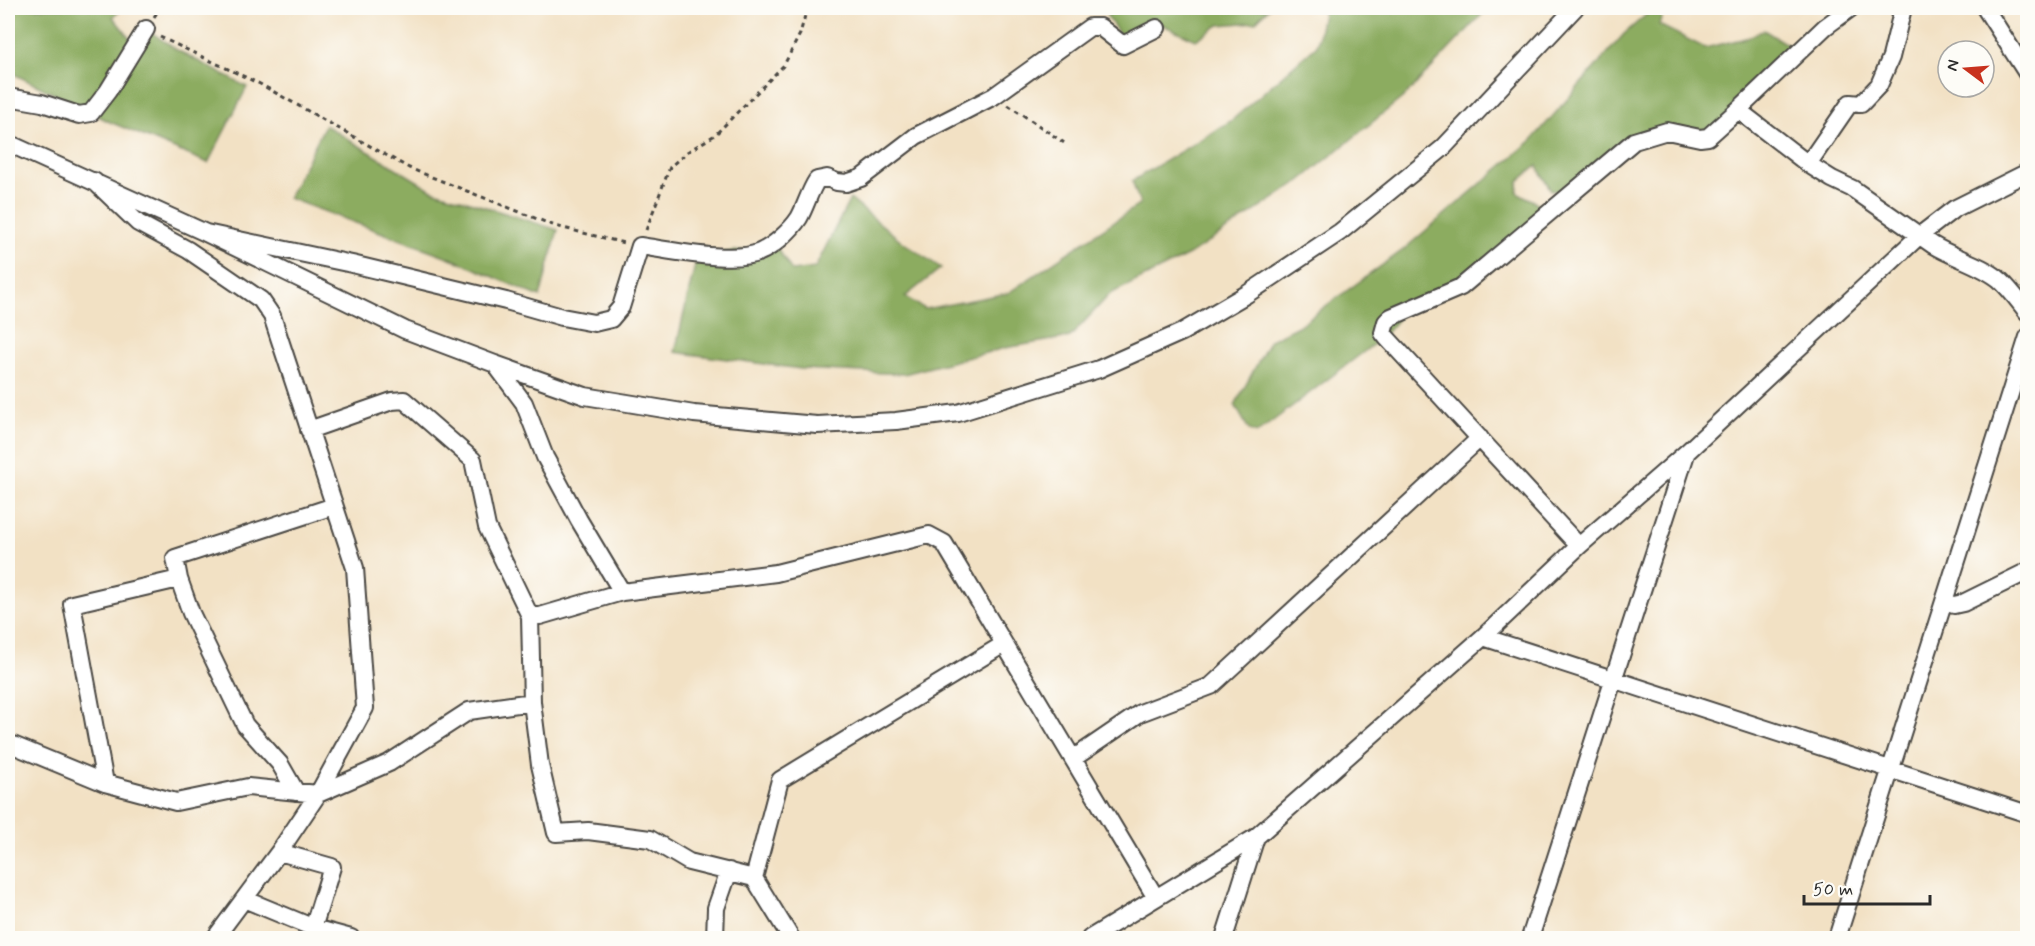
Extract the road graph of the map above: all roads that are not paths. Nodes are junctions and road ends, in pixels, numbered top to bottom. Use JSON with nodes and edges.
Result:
{"nodes":[{"id":1,"x":1575,"y":8,"type":"edge"},
{"id":2,"x":1851,"y":8,"type":"edge"},
{"id":3,"x":1892,"y":8,"type":"edge"},
{"id":4,"x":1898,"y":8,"type":"edge"},
{"id":5,"x":1903,"y":8,"type":"edge"},
{"id":6,"x":1985,"y":8,"type":"edge"},
{"id":7,"x":1157,"y":28,"type":"dead end"},
{"id":8,"x":146,"y":29,"type":"road end"},
{"id":9,"x":2028,"y":75,"type":"edge"},
{"id":10,"x":8,"y":97,"type":"edge"},
{"id":11,"x":1738,"y":110,"type":"junction"},
{"id":12,"x":8,"y":142,"type":"edge"},
{"id":13,"x":1808,"y":164,"type":"junction"},
{"id":14,"x":2028,"y":172,"type":"edge"},
{"id":15,"x":94,"y":181,"type":"junction"},
{"id":16,"x":207,"y":233,"type":"junction"},
{"id":17,"x":1919,"y":236,"type":"junction"},
{"id":18,"x":2028,"y":313,"type":"edge"},
{"id":19,"x":2028,"y":338,"type":"edge"},
{"id":20,"x":495,"y":364,"type":"junction"},
{"id":21,"x":309,"y":430,"type":"junction"},
{"id":22,"x":1480,"y":438,"type":"junction"},
{"id":23,"x":1687,"y":452,"type":"junction"},
{"id":24,"x":334,"y":506,"type":"junction"},
{"id":25,"x":1579,"y":546,"type":"junction"},
{"id":26,"x":2028,"y":571,"type":"edge"},
{"id":27,"x":179,"y":579,"type":"junction"},
{"id":28,"x":622,"y":592,"type":"junction"},
{"id":29,"x":1944,"y":602,"type":"junction"},
{"id":30,"x":530,"y":616,"type":"junction"},
{"id":31,"x":1483,"y":638,"type":"junction"},
{"id":32,"x":1004,"y":644,"type":"junction"},
{"id":33,"x":1614,"y":678,"type":"junction"},
{"id":34,"x":532,"y":702,"type":"junction"},
{"id":35,"x":8,"y":743,"type":"edge"},
{"id":36,"x":1074,"y":758,"type":"junction"},
{"id":37,"x":1891,"y":769,"type":"junction"},
{"id":38,"x":105,"y":783,"type":"junction"},
{"id":39,"x":296,"y":792,"type":"junction"},
{"id":40,"x":318,"y":794,"type":"junction"},
{"id":41,"x":2028,"y":814,"type":"edge"},
{"id":42,"x":1256,"y":837,"type":"junction"},
{"id":43,"x":279,"y":852,"type":"junction"},
{"id":44,"x":729,"y":871,"type":"junction"},
{"id":45,"x":754,"y":878,"type":"junction"},
{"id":46,"x":1156,"y":898,"type":"junction"},
{"id":47,"x":244,"y":899,"type":"junction"},
{"id":48,"x":312,"y":933,"type":"edge"},
{"id":49,"x":215,"y":939,"type":"edge"},
{"id":50,"x":351,"y":939,"type":"edge"},
{"id":51,"x":715,"y":939,"type":"edge"},
{"id":52,"x":791,"y":939,"type":"edge"},
{"id":53,"x":1090,"y":939,"type":"edge"},
{"id":54,"x":1224,"y":939,"type":"edge"},
{"id":55,"x":1530,"y":939,"type":"edge"},
{"id":56,"x":1837,"y":939,"type":"edge"}],
"edges":[{"from":1,"to":20,"type":"street"},
{"from":2,"to":11,"type":"street"},
{"from":3,"to":4,"type":"street"},
{"from":5,"to":13,"type":"street"},
{"from":6,"to":9,"type":"street"},
{"from":7,"to":16,"type":"street"},
{"from":8,"to":10,"type":"street"},
{"from":11,"to":13,"type":"street"},
{"from":11,"to":22,"type":"street"},
{"from":12,"to":15,"type":"street"},
{"from":13,"to":17,"type":"street"},
{"from":14,"to":17,"type":"street"},
{"from":15,"to":16,"type":"street"},
{"from":15,"to":21,"type":"street"},
{"from":16,"to":20,"type":"street"},
{"from":17,"to":18,"type":"street"},
{"from":17,"to":23,"type":"street"},
{"from":19,"to":29,"type":"street"},
{"from":20,"to":28,"type":"street"},
{"from":21,"to":24,"type":"street"},
{"from":21,"to":30,"type":"street"},
{"from":22,"to":25,"type":"street"},
{"from":22,"to":36,"type":"street"},
{"from":23,"to":25,"type":"street"},
{"from":23,"to":33,"type":"street"},
{"from":24,"to":27,"type":"street"},
{"from":24,"to":40,"type":"street"},
{"from":25,"to":31,"type":"street"},
{"from":26,"to":29,"type":"street"},
{"from":27,"to":38,"type":"street"},
{"from":27,"to":39,"type":"street"},
{"from":28,"to":30,"type":"street"},
{"from":28,"to":32,"type":"street"},
{"from":29,"to":37,"type":"street"},
{"from":30,"to":34,"type":"street"},
{"from":31,"to":33,"type":"street"},
{"from":31,"to":42,"type":"street"},
{"from":32,"to":36,"type":"street"},
{"from":32,"to":45,"type":"street"},
{"from":33,"to":37,"type":"street"},
{"from":33,"to":55,"type":"street"},
{"from":34,"to":40,"type":"street"},
{"from":34,"to":44,"type":"street"},
{"from":35,"to":38,"type":"street"},
{"from":36,"to":46,"type":"street"},
{"from":37,"to":41,"type":"street"},
{"from":37,"to":56,"type":"street"},
{"from":38,"to":39,"type":"street"},
{"from":39,"to":40,"type":"street"},
{"from":40,"to":43,"type":"street"},
{"from":42,"to":46,"type":"street"},
{"from":42,"to":54,"type":"street"},
{"from":43,"to":47,"type":"street"},
{"from":43,"to":48,"type":"street"},
{"from":44,"to":45,"type":"street"},
{"from":44,"to":51,"type":"street"},
{"from":45,"to":52,"type":"street"},
{"from":46,"to":53,"type":"street"},
{"from":47,"to":48,"type":"street"},
{"from":47,"to":49,"type":"street"},
{"from":48,"to":50,"type":"street"}]}
